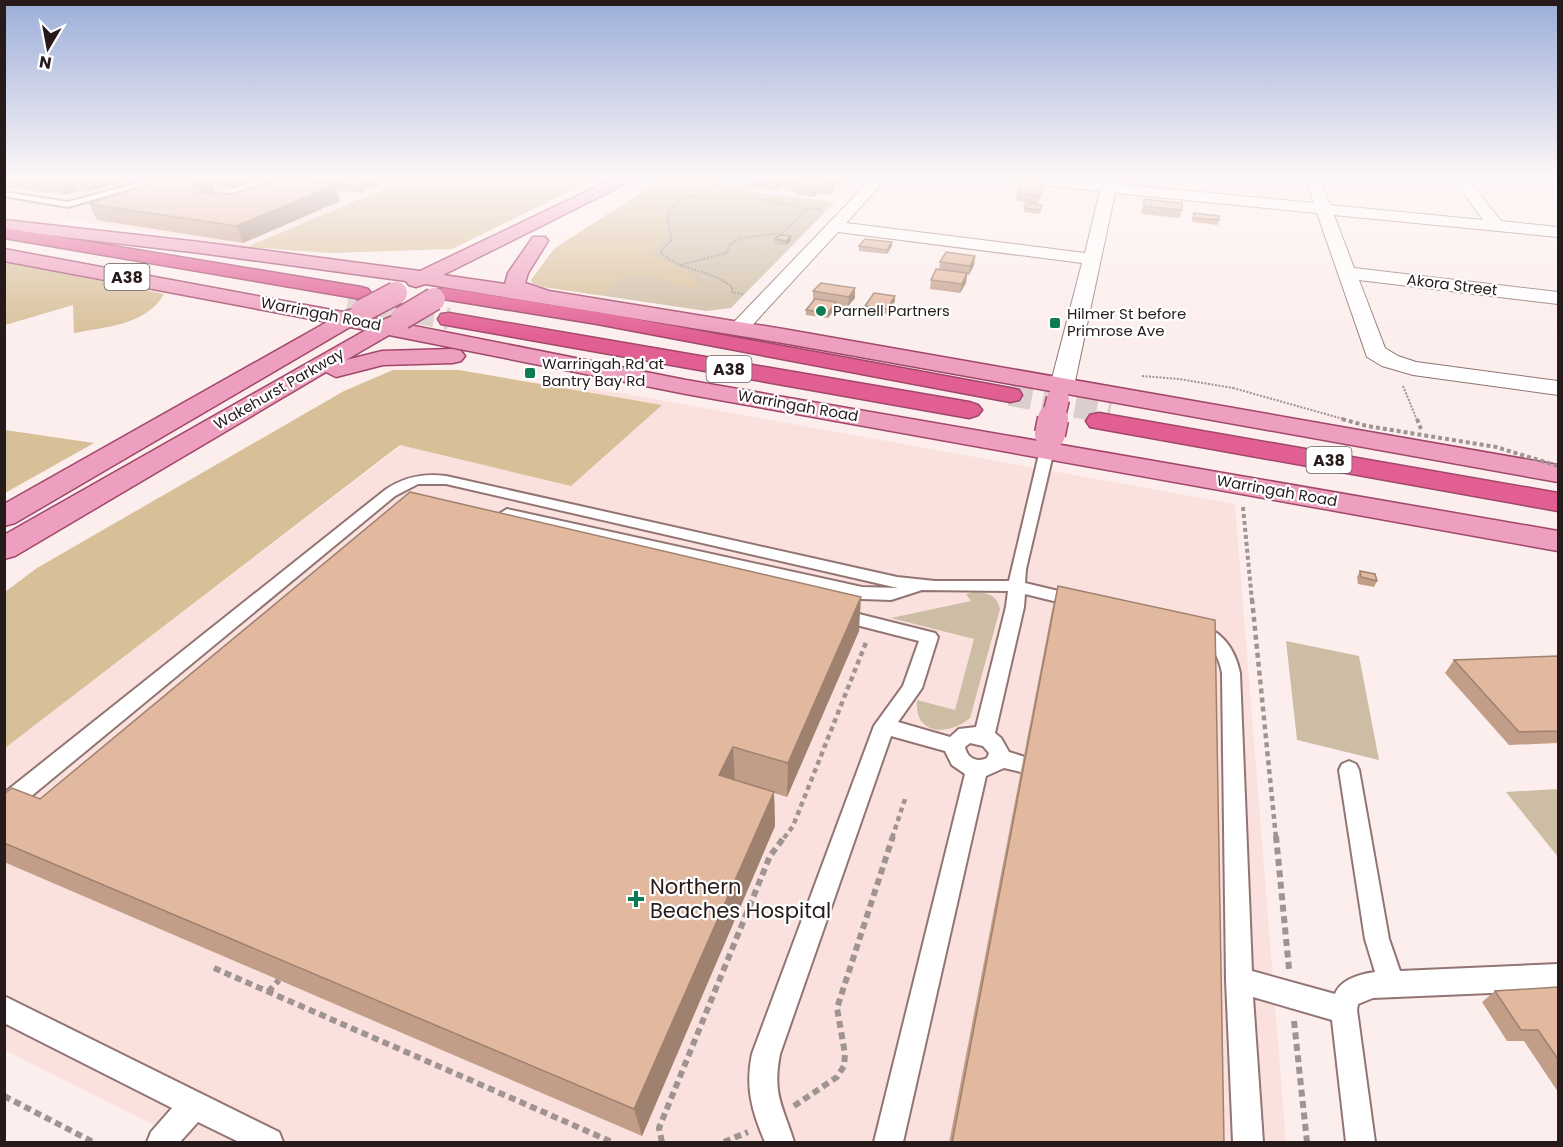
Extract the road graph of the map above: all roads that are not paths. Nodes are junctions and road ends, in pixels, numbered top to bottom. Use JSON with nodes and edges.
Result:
{"nodes":[{"id":1,"x":50,"y":231,"type":"edge"},
{"id":2,"x":520,"y":231,"type":"edge"},
{"id":3,"x":555,"y":231,"type":"edge"},
{"id":4,"x":833,"y":231,"type":"edge"},
{"id":5,"x":864,"y":231,"type":"edge"},
{"id":6,"x":1094,"y":231,"type":"edge"},
{"id":7,"x":1331,"y":231,"type":"edge"},
{"id":8,"x":1543,"y":231,"type":"edge"},
{"id":9,"x":1558,"y":232,"type":"edge"},
{"id":10,"x":4,"y":233,"type":"edge"},
{"id":11,"x":4,"y":241,"type":"edge"},
{"id":12,"x":539,"y":241,"type":"junction"},
{"id":13,"x":4,"y":255,"type":"edge"},
{"id":14,"x":1091,"y":259,"type":"junction"},
{"id":15,"x":456,"y":260,"type":"junction"},
{"id":16,"x":306,"y":261,"type":"junction"},
{"id":17,"x":1346,"y":273,"type":"junction"},
{"id":18,"x":408,"y":286,"type":"junction"},
{"id":19,"x":553,"y":297,"type":"junction"},
{"id":20,"x":1558,"y":298,"type":"edge"},
{"id":21,"x":449,"y":301,"type":"junction"},
{"id":22,"x":354,"y":306,"type":"junction"},
{"id":23,"x":394,"y":323,"type":"junction"},
{"id":24,"x":739,"y":328,"type":"junction"},
{"id":25,"x":548,"y":360,"type":"junction"},
{"id":26,"x":1558,"y":388,"type":"edge"},
{"id":27,"x":1060,"y":393,"type":"junction"},
{"id":28,"x":1011,"y":406,"type":"tunnel mouth"},
{"id":29,"x":225,"y":420,"type":"junction"},
{"id":30,"x":1048,"y":442,"type":"junction"},
{"id":31,"x":1558,"y":474,"type":"edge"},
{"id":32,"x":1558,"y":502,"type":"edge"},
{"id":33,"x":492,"y":511,"type":"edge"},
{"id":34,"x":1558,"y":516,"type":"edge"},
{"id":35,"x":4,"y":517,"type":"edge"},
{"id":36,"x":1558,"y":541,"type":"edge"},
{"id":37,"x":4,"y":549,"type":"edge"},
{"id":38,"x":918,"y":585,"type":"junction"},
{"id":39,"x":1016,"y":586,"type":"junction"},
{"id":40,"x":1093,"y":604,"type":"edge"},
{"id":41,"x":819,"y":610,"type":"edge"},
{"id":42,"x":1181,"y":625,"type":"edge"},
{"id":43,"x":202,"y":644,"type":"junction"},
{"id":44,"x":222,"y":651,"type":"edge"},
{"id":45,"x":884,"y":726,"type":"junction"},
{"id":46,"x":984,"y":736,"type":"junction"},
{"id":47,"x":955,"y":746,"type":"junction"},
{"id":48,"x":988,"y":764,"type":"junction"},
{"id":49,"x":1021,"y":764,"type":"dead end"},
{"id":50,"x":1349,"y":770,"type":"dead end"},
{"id":51,"x":4,"y":806,"type":"edge"},
{"id":52,"x":1558,"y":977,"type":"edge"},
{"id":53,"x":1392,"y":984,"type":"junction"},
{"id":54,"x":1232,"y":992,"type":"junction"},
{"id":55,"x":4,"y":1009,"type":"edge"},
{"id":56,"x":1344,"y":1010,"type":"junction"},
{"id":57,"x":194,"y":1105,"type":"junction"},
{"id":58,"x":775,"y":1132,"type":"edge"},
{"id":59,"x":161,"y":1143,"type":"edge"},
{"id":60,"x":269,"y":1143,"type":"edge"},
{"id":61,"x":889,"y":1143,"type":"edge"},
{"id":62,"x":1248,"y":1143,"type":"edge"},
{"id":63,"x":1361,"y":1143,"type":"edge"}],
"edges":[{"from":1,"to":16,"type":"main road","name":"Warringah Road","number":"A38"},
{"from":2,"to":15,"type":"main road","name":"Wakehurst Parkway"},
{"from":3,"to":12,"type":"main road","name":"Wakehurst Parkway"},
{"from":4,"to":24,"type":"street"},
{"from":5,"to":14,"type":"street"},
{"from":6,"to":14,"type":"street"},
{"from":7,"to":17,"type":"street"},
{"from":8,"to":9,"type":"street"},
{"from":10,"to":22,"type":"highway","name":"Warringah Road","number":"A38"},
{"from":11,"to":22,"type":"highway","name":"Warringah Road","number":"A38"},
{"from":12,"to":19,"type":"main road"},
{"from":12,"to":21,"type":"main road","name":"Wakehurst Parkway"},
{"from":13,"to":22,"type":"main road","name":"Warringah Road","number":"A38"},
{"from":14,"to":27,"type":"street"},
{"from":15,"to":16,"type":"main road"},
{"from":15,"to":18,"type":"main road","name":"Wakehurst Parkway"},
{"from":16,"to":18,"type":"main road","name":"Warringah Road","number":"A38"},
{"from":17,"to":20,"type":"street","name":"Akora Street"},
{"from":17,"to":26,"type":"street"},
{"from":18,"to":21,"type":"main road","name":"Warringah Road"},
{"from":18,"to":22,"type":"main road","name":"Wakehurst Parkway","bridge":true},
{"from":19,"to":21,"type":"main road","name":"Warringah Road","number":"A38"},
{"from":19,"to":24,"type":"main road","name":"Warringah Road","number":"A38"},
{"from":21,"to":23,"type":"main road","name":"Wakehurst Parkway","bridge":true},
{"from":21,"to":28,"type":"highway","name":"Warringah Road","number":"A38"},
{"from":22,"to":23,"type":"main road","name":"Warringah Road","number":"A38"},
{"from":22,"to":35,"type":"main road","name":"Wakehurst Parkway"},
{"from":23,"to":25,"type":"main road","name":"Warringah Road","number":"A38"},
{"from":23,"to":29,"type":"main road","name":"Wakehurst Parkway"},
{"from":24,"to":27,"type":"main road","name":"Warringah Road","number":"A38"},
{"from":25,"to":29,"type":"main road"},
{"from":25,"to":30,"type":"main road","name":"Warringah Road","number":"A38"},
{"from":27,"to":30,"type":"main road","bridge":true},
{"from":27,"to":31,"type":"main road","name":"Warringah Road","number":"A38"},
{"from":29,"to":37,"type":"main road","name":"Wakehurst Parkway"},
{"from":30,"to":36,"type":"main road","name":"Warringah Road","number":"A38"},
{"from":30,"to":39,"type":"lane"},
{"from":32,"to":34,"type":"highway","name":"Warringah Road","number":"A38"},
{"from":33,"to":38,"type":"lane"},
{"from":38,"to":39,"type":"lane"},
{"from":38,"to":43,"type":"lane"},
{"from":39,"to":40,"type":"lane"},
{"from":39,"to":46,"type":"lane"},
{"from":41,"to":45,"type":"lane"},
{"from":42,"to":54,"type":"lane"},
{"from":43,"to":44,"type":"lane"},
{"from":43,"to":51,"type":"lane"},
{"from":45,"to":47,"type":"lane"},
{"from":45,"to":58,"type":"lane"},
{"from":46,"to":47,"type":"lane"},
{"from":46,"to":48,"type":"lane"},
{"from":47,"to":48,"type":"lane"},
{"from":48,"to":49,"type":"lane"},
{"from":48,"to":61,"type":"lane"},
{"from":50,"to":53,"type":"lane"},
{"from":52,"to":53,"type":"lane"},
{"from":53,"to":56,"type":"lane"},
{"from":54,"to":56,"type":"lane"},
{"from":54,"to":62,"type":"lane"},
{"from":55,"to":57,"type":"lane"},
{"from":56,"to":63,"type":"lane"},
{"from":57,"to":59,"type":"lane"},
{"from":57,"to":60,"type":"lane"}]}
